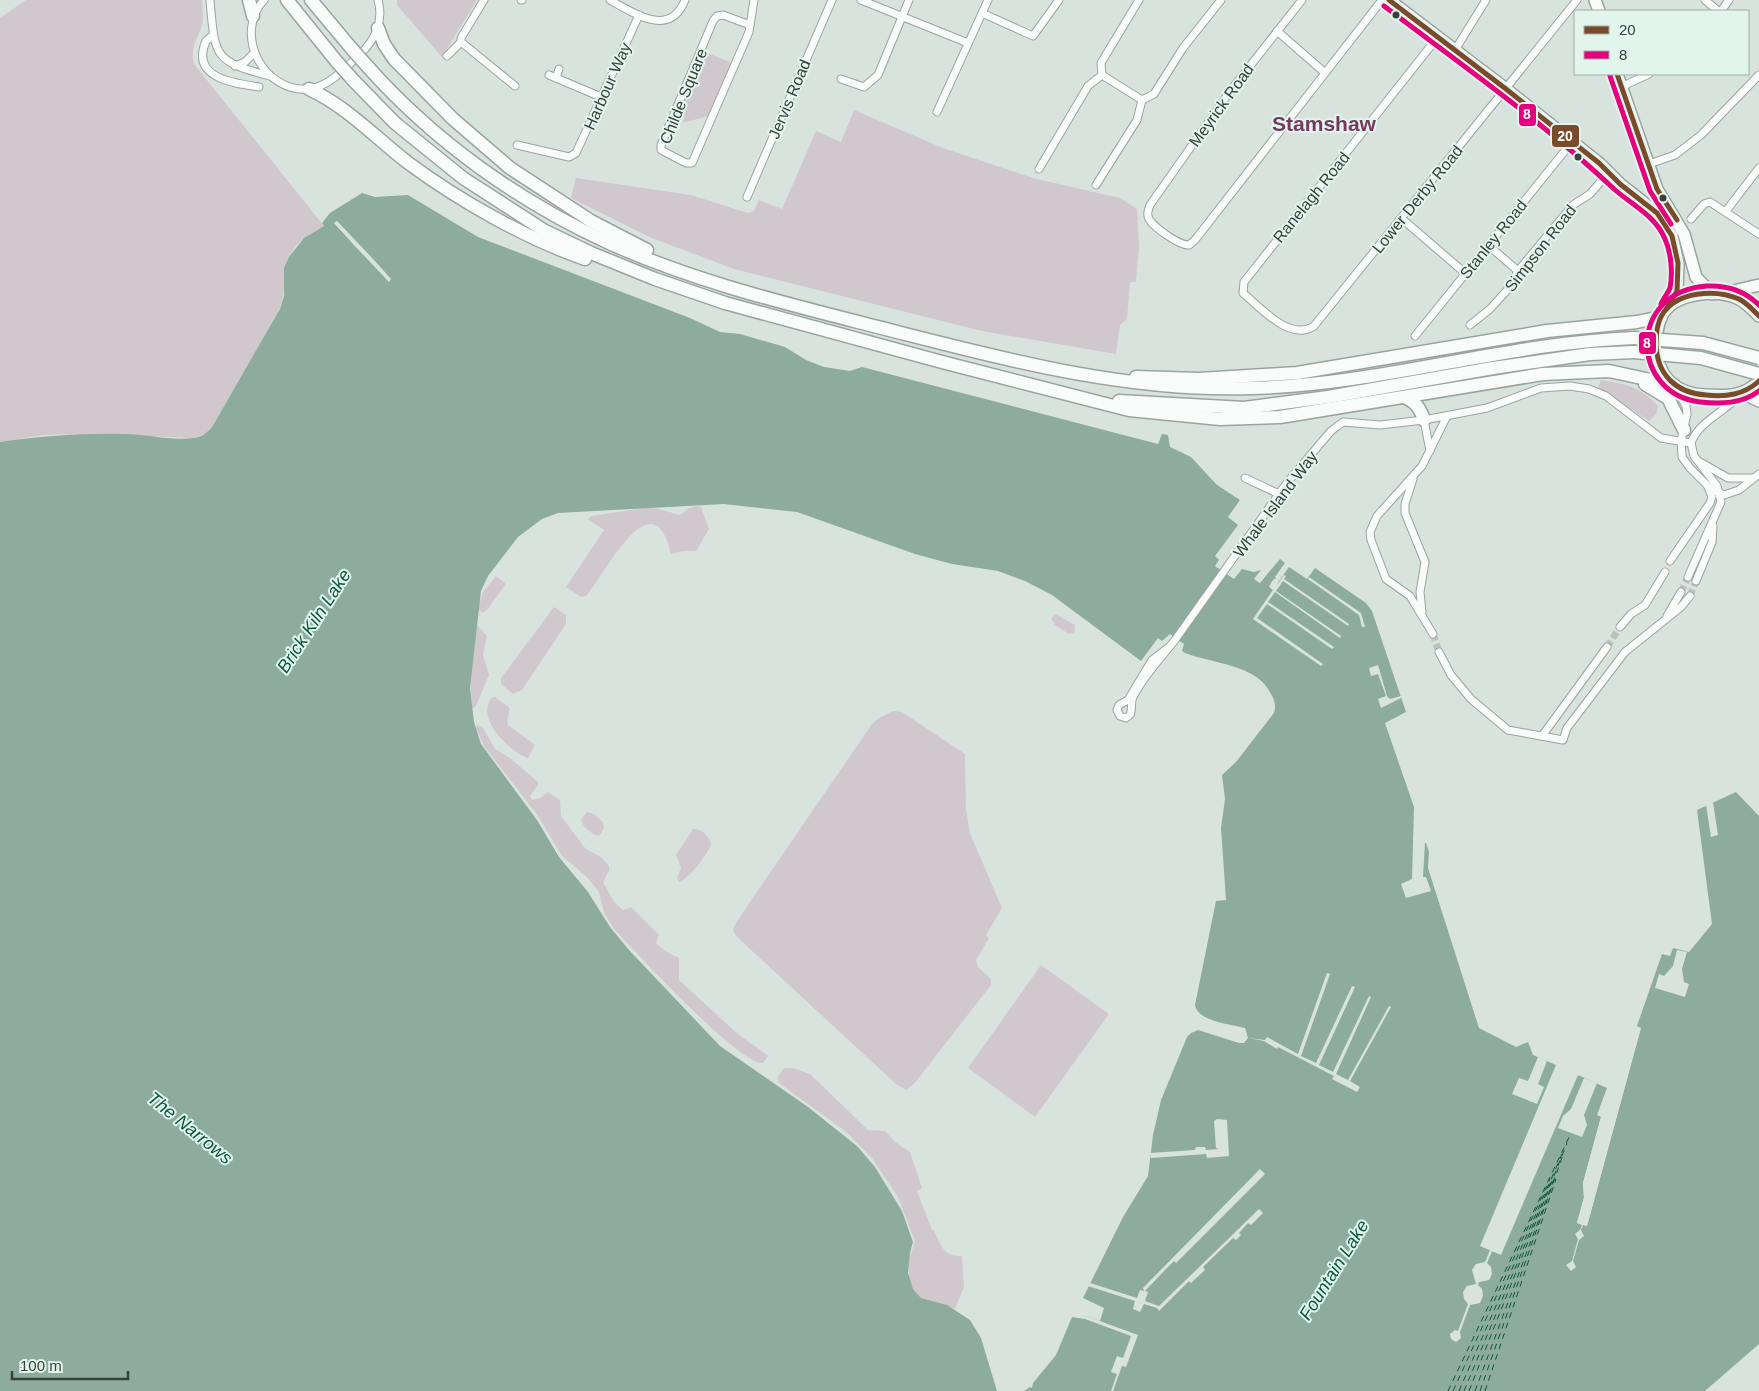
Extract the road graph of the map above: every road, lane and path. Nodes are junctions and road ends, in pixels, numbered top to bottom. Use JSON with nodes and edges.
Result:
{"nodes":[{"id":1,"x":210,"y":0,"type":"edge"},
{"id":2,"x":249,"y":0,"type":"edge"},
{"id":3,"x":264,"y":0,"type":"edge"},
{"id":4,"x":287,"y":0,"type":"edge"},
{"id":5,"x":311,"y":0,"type":"edge"},
{"id":6,"x":484,"y":0,"type":"edge"},
{"id":7,"x":610,"y":0,"type":"edge"},
{"id":8,"x":685,"y":0,"type":"edge"},
{"id":9,"x":754,"y":0,"type":"edge"},
{"id":10,"x":832,"y":0,"type":"edge"},
{"id":11,"x":861,"y":0,"type":"edge"},
{"id":12,"x":909,"y":0,"type":"edge"},
{"id":13,"x":988,"y":0,"type":"edge"},
{"id":14,"x":1060,"y":0,"type":"edge"},
{"id":15,"x":1139,"y":0,"type":"edge"},
{"id":16,"x":1221,"y":0,"type":"edge"},
{"id":17,"x":1302,"y":0,"type":"edge"},
{"id":18,"x":1382,"y":0,"type":"edge"},
{"id":19,"x":1389,"y":0,"type":"edge"},
{"id":20,"x":1486,"y":0,"type":"edge"},
{"id":21,"x":1577,"y":0,"type":"edge"},
{"id":22,"x":1705,"y":0,"type":"edge"},
{"id":23,"x":1729,"y":0,"type":"edge"},
{"id":24,"x":379,"y":1,"type":"edge"},
{"id":25,"x":1718,"y":10,"type":"edge"},
{"id":26,"x":1720,"y":10,"type":"edge"},
{"id":27,"x":982,"y":13,"type":"junction"},
{"id":28,"x":639,"y":15,"type":"junction"},
{"id":29,"x":253,"y":16,"type":"junction"},
{"id":30,"x":902,"y":16,"type":"junction"},
{"id":31,"x":750,"y":25,"type":"junction"},
{"id":32,"x":378,"y":28,"type":"junction"},
{"id":33,"x":1278,"y":31,"type":"junction"},
{"id":34,"x":212,"y":36,"type":"junction"},
{"id":35,"x":1437,"y":38,"type":"junction"},
{"id":36,"x":461,"y":42,"type":"junction"},
{"id":37,"x":968,"y":43,"type":"junction"},
{"id":38,"x":1455,"y":50,"type":"junction"},
{"id":39,"x":254,"y":53,"type":"junction"},
{"id":40,"x":448,"y":56,"type":"dead end"},
{"id":41,"x":235,"y":66,"type":"junction"},
{"id":42,"x":559,"y":69,"type":"dead end"},
{"id":43,"x":1324,"y":72,"type":"junction"},
{"id":44,"x":1102,"y":75,"type":"junction"},
{"id":45,"x":1617,"y":75,"type":"edge"},
{"id":46,"x":1647,"y":75,"type":"edge"},
{"id":47,"x":1759,"y":75,"type":"edge"},
{"id":48,"x":270,"y":76,"type":"junction"},
{"id":49,"x":841,"y":79,"type":"dead end"},
{"id":50,"x":870,"y":83,"type":"junction"},
{"id":51,"x":1756,"y":84,"type":"edge"},
{"id":52,"x":515,"y":86,"type":"dead end"},
{"id":53,"x":258,"y":87,"type":"dead end"},
{"id":54,"x":1621,"y":87,"type":"junction"},
{"id":55,"x":309,"y":89,"type":"junction"},
{"id":56,"x":1506,"y":89,"type":"junction"},
{"id":57,"x":865,"y":94,"type":"dead end"},
{"id":58,"x":601,"y":97,"type":"junction"},
{"id":59,"x":1142,"y":100,"type":"junction"},
{"id":60,"x":937,"y":112,"type":"dead end"},
{"id":61,"x":1572,"y":142,"type":"junction"},
{"id":62,"x":516,"y":145,"type":"dead end"},
{"id":63,"x":573,"y":156,"type":"junction"},
{"id":64,"x":1649,"y":164,"type":"junction"},
{"id":65,"x":573,"y":166,"type":"dead end"},
{"id":66,"x":1759,"y":168,"type":"edge"},
{"id":67,"x":1039,"y":169,"type":"dead end"},
{"id":68,"x":1611,"y":176,"type":"junction"},
{"id":69,"x":1096,"y":185,"type":"dead end"},
{"id":70,"x":747,"y":198,"type":"dead end"},
{"id":71,"x":1726,"y":211,"type":"junction"},
{"id":72,"x":1401,"y":218,"type":"junction"},
{"id":73,"x":1691,"y":219,"type":"dead end"},
{"id":74,"x":1759,"y":234,"type":"edge"},
{"id":75,"x":1488,"y":245,"type":"junction"},
{"id":76,"x":1518,"y":271,"type":"junction"},
{"id":77,"x":1466,"y":273,"type":"junction"},
{"id":78,"x":698,"y":277,"type":"junction"},
{"id":79,"x":655,"y":279,"type":"junction"},
{"id":80,"x":1759,"y":286,"type":"edge"},
{"id":81,"x":1242,"y":287,"type":"joint"},
{"id":82,"x":1716,"y":294,"type":"junction"},
{"id":83,"x":1664,"y":312,"type":"junction"},
{"id":84,"x":1759,"y":316,"type":"edge"},
{"id":85,"x":1470,"y":325,"type":"dead end"},
{"id":86,"x":1415,"y":336,"type":"dead end"},
{"id":87,"x":1759,"y":358,"type":"edge"},
{"id":88,"x":1594,"y":371,"type":"junction"},
{"id":89,"x":1759,"y":374,"type":"edge"},
{"id":90,"x":1091,"y":377,"type":"junction"},
{"id":91,"x":1759,"y":381,"type":"edge"},
{"id":92,"x":1675,"y":386,"type":"junction"},
{"id":93,"x":1741,"y":394,"type":"junction"},
{"id":94,"x":1089,"y":398,"type":"junction"},
{"id":95,"x":1404,"y":398,"type":"junction"},
{"id":96,"x":1759,"y":401,"type":"edge"},
{"id":97,"x":1446,"y":416,"type":"junction"},
{"id":98,"x":1424,"y":420,"type":"junction"},
{"id":99,"x":1682,"y":436,"type":"junction"},
{"id":100,"x":1691,"y":443,"type":"junction"},
{"id":101,"x":1430,"y":452,"type":"junction"},
{"id":102,"x":1698,"y":461,"type":"junction"},
{"id":103,"x":1413,"y":476,"type":"junction"},
{"id":104,"x":1756,"y":476,"type":"edge"},
{"id":105,"x":1245,"y":478,"type":"dead end"},
{"id":106,"x":1708,"y":487,"type":"junction"},
{"id":107,"x":1279,"y":494,"type":"junction"},
{"id":108,"x":1721,"y":495,"type":"junction"},
{"id":109,"x":1714,"y":523,"type":"junction"},
{"id":110,"x":1670,"y":561,"type":"dead end"},
{"id":111,"x":1665,"y":572,"type":"dead end"},
{"id":112,"x":1688,"y":577,"type":"tunnel mouth"},
{"id":113,"x":1696,"y":581,"type":"tunnel mouth"},
{"id":114,"x":1681,"y":592,"type":"tunnel mouth"},
{"id":115,"x":1690,"y":596,"type":"tunnel mouth"},
{"id":116,"x":1423,"y":614,"type":"junction"},
{"id":117,"x":1661,"y":623,"type":"junction"},
{"id":118,"x":1620,"y":627,"type":"tunnel mouth"},
{"id":119,"x":1433,"y":634,"type":"tunnel mouth"},
{"id":120,"x":1607,"y":646,"type":"tunnel mouth"},
{"id":121,"x":1169,"y":647,"type":"junction"},
{"id":122,"x":1438,"y":652,"type":"tunnel mouth"},
{"id":123,"x":1123,"y":703,"type":"junction"},
{"id":124,"x":1131,"y":708,"type":"junction"},
{"id":125,"x":1542,"y":736,"type":"junction"}],
"edges":[{"from":1,"to":34,"type":"street"},
{"from":2,"to":29,"type":"highway"},
{"from":3,"to":29,"type":"street"},
{"from":4,"to":79,"type":"highway","bridge":true},
{"from":5,"to":78,"type":"highway","bridge":true},
{"from":6,"to":36,"type":"street"},
{"from":7,"to":28,"type":"street"},
{"from":8,"to":28,"type":"street"},
{"from":9,"to":31,"type":"street","name":"Childe Square"},
{"from":10,"to":70,"type":"street","name":"Jervis Road"},
{"from":11,"to":30,"type":"street"},
{"from":12,"to":30,"type":"street"},
{"from":13,"to":27,"type":"street"},
{"from":14,"to":27,"type":"street"},
{"from":15,"to":44,"type":"street"},
{"from":16,"to":59,"type":"street"},
{"from":17,"to":33,"type":"street","name":"Meyrick Road"},
{"from":18,"to":43,"type":"street"},
{"from":19,"to":35,"type":"main road"},
{"from":20,"to":38,"type":"street"},
{"from":21,"to":56,"type":"street","name":"Lower Derby Road"},
{"from":22,"to":25,"type":"street"},
{"from":23,"to":26,"type":"street"},
{"from":24,"to":32,"type":"street"},
{"from":27,"to":37,"type":"street"},
{"from":28,"to":58,"type":"street","name":"Harbour Way"},
{"from":29,"to":39,"type":"street"},
{"from":30,"to":37,"type":"street"},
{"from":30,"to":50,"type":"street"},
{"from":31,"to":31,"type":"street","name":"Childe Square"},
{"from":32,"to":55,"type":"street"},
{"from":32,"to":78,"type":"highway"},
{"from":33,"to":43,"type":"street"},
{"from":33,"to":43,"type":"street","name":"Meyrick Road"},
{"from":34,"to":41,"type":"street"},
{"from":34,"to":53,"type":"street"},
{"from":35,"to":38,"type":"main road"},
{"from":35,"to":81,"type":"street","name":"Ranelagh Road"},
{"from":36,"to":40,"type":"street"},
{"from":36,"to":52,"type":"street"},
{"from":37,"to":60,"type":"street"},
{"from":38,"to":56,"type":"main road"},
{"from":39,"to":41,"type":"street"},
{"from":39,"to":48,"type":"street"},
{"from":41,"to":48,"type":"street"},
{"from":42,"to":58,"type":"street"},
{"from":44,"to":59,"type":"street"},
{"from":44,"to":67,"type":"street"},
{"from":45,"to":54,"type":"main road"},
{"from":46,"to":54,"type":"street"},
{"from":47,"to":51,"type":"street"},
{"from":48,"to":55,"type":"street"},
{"from":49,"to":50,"type":"street"},
{"from":50,"to":57,"type":"street"},
{"from":51,"to":64,"type":"street"},
{"from":54,"to":64,"type":"main road"},
{"from":55,"to":79,"type":"highway"},
{"from":56,"to":61,"type":"main road"},
{"from":56,"to":72,"type":"street","name":"Lower Derby Road"},
{"from":58,"to":63,"type":"street","name":"Harbour Way"},
{"from":59,"to":69,"type":"street"},
{"from":61,"to":68,"type":"main road"},
{"from":61,"to":75,"type":"street","name":"Stanley Road"},
{"from":62,"to":63,"type":"street"},
{"from":63,"to":65,"type":"street","name":"Harbour Way"},
{"from":64,"to":82,"type":"main road"},
{"from":66,"to":71,"type":"street"},
{"from":68,"to":76,"type":"street","name":"Simpson Road"},
{"from":68,"to":83,"type":"main road"},
{"from":71,"to":73,"type":"street"},
{"from":71,"to":74,"type":"street"},
{"from":72,"to":77,"type":"street"},
{"from":72,"to":81,"type":"street","name":"Lower Derby Road"},
{"from":75,"to":76,"type":"street"},
{"from":75,"to":77,"type":"street","name":"Stanley Road"},
{"from":76,"to":85,"type":"street","name":"Simpson Road"},
{"from":77,"to":86,"type":"street","name":"Stanley Road"},
{"from":78,"to":90,"type":"highway"},
{"from":79,"to":94,"type":"highway"},
{"from":80,"to":82,"type":"main road"},
{"from":82,"to":83,"type":"main road"},
{"from":82,"to":84,"type":"main road"},
{"from":83,"to":90,"type":"highway"},
{"from":83,"to":92,"type":"main road"},
{"from":87,"to":90,"type":"highway","bridge":true},
{"from":88,"to":92,"type":"highway"},
{"from":88,"to":95,"type":"highway"},
{"from":88,"to":99,"type":"highway"},
{"from":89,"to":94,"type":"highway","bridge":true},
{"from":91,"to":93,"type":"main road"},
{"from":92,"to":93,"type":"main road"},
{"from":92,"to":99,"type":"street"},
{"from":93,"to":96,"type":"main road"},
{"from":93,"to":100,"type":"street"},
{"from":94,"to":95,"type":"highway"},
{"from":95,"to":98,"type":"highway"},
{"from":97,"to":98,"type":"street","name":"Whale Island Way"},
{"from":97,"to":99,"type":"street","name":"Whale Island Way"},
{"from":97,"to":101,"type":"street"},
{"from":98,"to":101,"type":"street"},
{"from":98,"to":107,"type":"street","name":"Whale Island Way"},
{"from":99,"to":100,"type":"street","name":"Whale Island Way"},
{"from":99,"to":106,"type":"street"},
{"from":100,"to":102,"type":"street"},
{"from":101,"to":103,"type":"street"},
{"from":102,"to":104,"type":"street"},
{"from":102,"to":108,"type":"street"},
{"from":103,"to":116,"type":"street"},
{"from":103,"to":116,"type":"street"},
{"from":104,"to":108,"type":"street"},
{"from":105,"to":107,"type":"street"},
{"from":106,"to":108,"type":"street"},
{"from":106,"to":110,"type":"street"},
{"from":107,"to":121,"type":"street","name":"Whale Island Way"},
{"from":108,"to":109,"type":"street"},
{"from":109,"to":112,"type":"street"},
{"from":109,"to":113,"type":"street"},
{"from":111,"to":118,"type":"street"},
{"from":114,"to":117,"type":"street"},
{"from":115,"to":117,"type":"street"},
{"from":116,"to":119,"type":"street"},
{"from":117,"to":125,"type":"street"},
{"from":120,"to":125,"type":"street"},
{"from":121,"to":123,"type":"street"},
{"from":121,"to":124,"type":"street"},
{"from":122,"to":125,"type":"street"},
{"from":123,"to":124,"type":"street"},
{"from":123,"to":124,"type":"street"}]}
